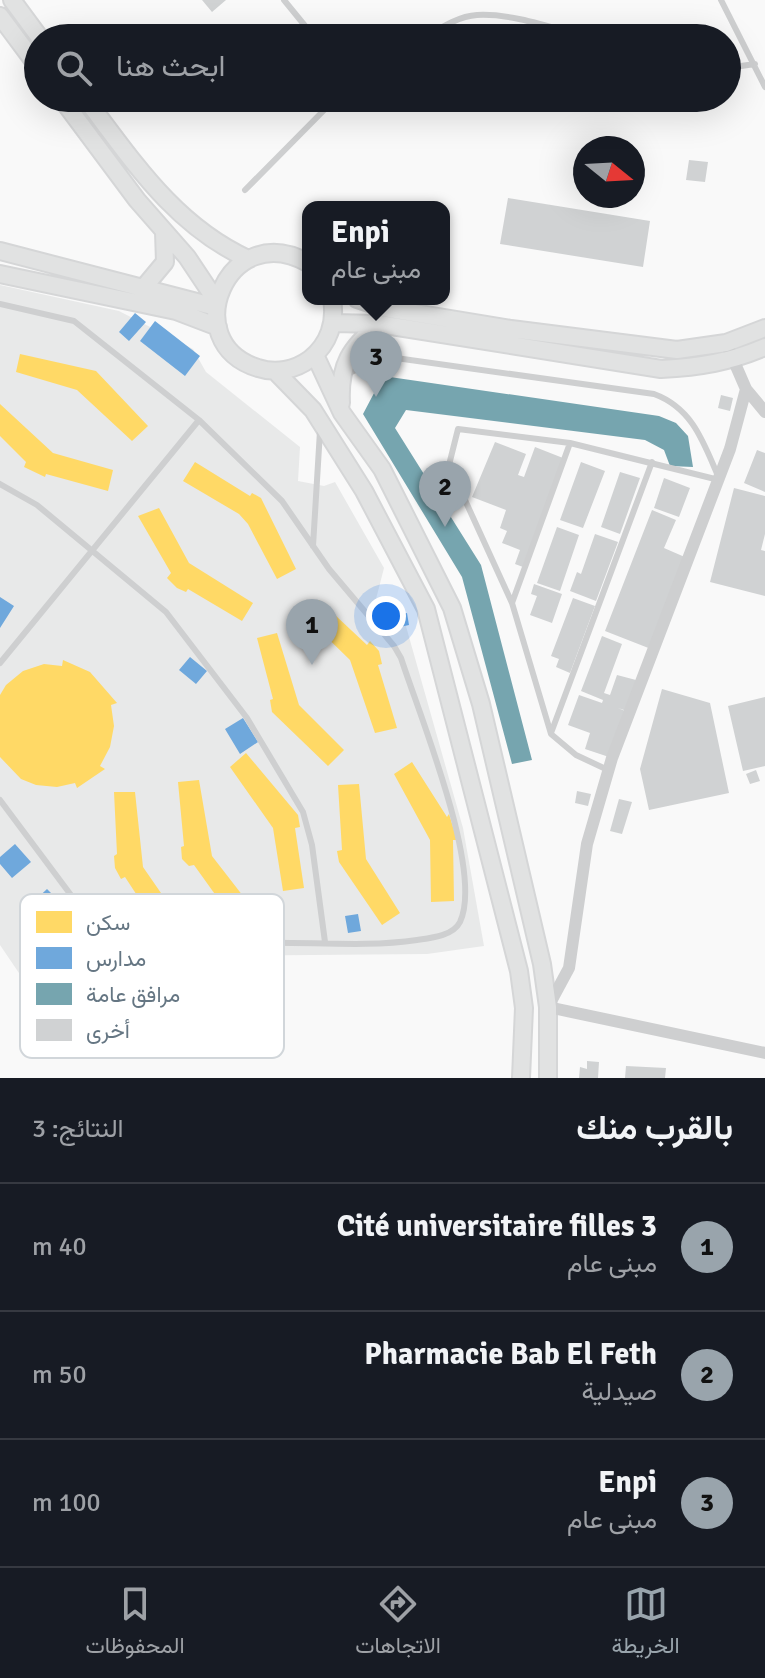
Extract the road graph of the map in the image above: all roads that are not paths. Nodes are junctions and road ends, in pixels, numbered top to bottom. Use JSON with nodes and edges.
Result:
{"nodes":[{"id":1,"x":12,"y":0,"type":"edge"},
{"id":2,"x":284,"y":0,"type":"edge"},
{"id":3,"x":721,"y":0,"type":"edge"},
{"id":4,"x":0,"y":16,"type":"edge"},
{"id":5,"x":30,"y":24,"type":"edge"},
{"id":6,"x":304,"y":24,"type":"edge"},
{"id":7,"x":448,"y":24,"type":"edge"},
{"id":8,"x":538,"y":24,"type":"edge"},
{"id":9,"x":734,"y":24,"type":"edge"},
{"id":10,"x":741,"y":38,"type":"edge"},
{"id":11,"x":24,"y":48,"type":"edge"},
{"id":12,"x":755,"y":64,"type":"junction"},
{"id":13,"x":741,"y":66,"type":"edge"},
{"id":14,"x":765,"y":87,"type":"edge"},
{"id":15,"x":72,"y":112,"type":"edge"},
{"id":16,"x":96,"y":112,"type":"edge"},
{"id":17,"x":322,"y":112,"type":"edge"},
{"id":18,"x":245,"y":190,"type":"dead end"},
{"id":19,"x":164,"y":230,"type":"junction"},
{"id":20,"x":0,"y":251,"type":"edge"},
{"id":21,"x":248,"y":259,"type":"junction"},
{"id":22,"x":302,"y":261,"type":"edge"},
{"id":23,"x":0,"y":274,"type":"edge"},
{"id":24,"x":145,"y":286,"type":"junction"},
{"id":25,"x":0,"y":304,"type":"edge"},
{"id":26,"x":217,"y":304,"type":"junction"},
{"id":27,"x":332,"y":305,"type":"edge"},
{"id":28,"x":375,"y":305,"type":"edge"},
{"id":29,"x":333,"y":323,"type":"junction"},
{"id":30,"x":379,"y":324,"type":"junction"},
{"id":31,"x":218,"y":327,"type":"junction"},
{"id":32,"x":765,"y":328,"type":"edge"},
{"id":33,"x":726,"y":343,"type":"junction"},
{"id":34,"x":765,"y":347,"type":"edge"},
{"id":35,"x":315,"y":355,"type":"junction"},
{"id":36,"x":732,"y":361,"type":"junction"},
{"id":37,"x":275,"y":371,"type":"junction"},
{"id":38,"x":341,"y":378,"type":"junction"},
{"id":39,"x":746,"y":389,"type":"junction"},
{"id":40,"x":765,"y":412,"type":"edge"},
{"id":41,"x":342,"y":413,"type":"junction"},
{"id":42,"x":199,"y":420,"type":"junction"},
{"id":43,"x":321,"y":423,"type":"junction"},
{"id":44,"x":570,"y":443,"type":"junction"},
{"id":45,"x":652,"y":462,"type":"junction"},
{"id":46,"x":719,"y":480,"type":"junction"},
{"id":47,"x":0,"y":484,"type":"edge"},
{"id":48,"x":313,"y":546,"type":"junction"},
{"id":49,"x":94,"y":550,"type":"junction"},
{"id":50,"x":512,"y":603,"type":"junction"},
{"id":51,"x":0,"y":663,"type":"edge"},
{"id":52,"x":551,"y":734,"type":"junction"},
{"id":53,"x":608,"y":770,"type":"junction"},
{"id":54,"x":0,"y":800,"type":"edge"},
{"id":55,"x":70,"y":894,"type":"edge"},
{"id":56,"x":325,"y":942,"type":"junction"},
{"id":57,"x":284,"y":943,"type":"edge"},
{"id":58,"x":548,"y":1007,"type":"junction"},
{"id":59,"x":765,"y":1053,"type":"edge"},
{"id":60,"x":521,"y":1078,"type":"edge"},
{"id":61,"x":548,"y":1078,"type":"edge"}],
"edges":[{"from":1,"to":5,"type":"main road"},
{"from":2,"to":6,"type":"lane"},
{"from":3,"to":9,"type":"lane"},
{"from":4,"to":11,"type":"main road"},
{"from":7,"to":8,"type":"lane"},
{"from":10,"to":12,"type":"lane"},
{"from":12,"to":13,"type":"lane"},
{"from":12,"to":14,"type":"lane"},
{"from":15,"to":19,"type":"main road"},
{"from":16,"to":21,"type":"main road"},
{"from":17,"to":18,"type":"lane"},
{"from":19,"to":24,"type":"main road"},
{"from":19,"to":26,"type":"main road"},
{"from":20,"to":24,"type":"main road"},
{"from":21,"to":22,"type":"main road"},
{"from":21,"to":26,"type":"main road"},
{"from":23,"to":31,"type":"main road"},
{"from":24,"to":26,"type":"main road"},
{"from":25,"to":42,"type":"lane"},
{"from":26,"to":31,"type":"main road"},
{"from":27,"to":29,"type":"main road"},
{"from":28,"to":33,"type":"main road"},
{"from":29,"to":30,"type":"main road"},
{"from":29,"to":35,"type":"main road"},
{"from":30,"to":36,"type":"main road"},
{"from":30,"to":38,"type":"main road"},
{"from":31,"to":37,"type":"main road"},
{"from":32,"to":33,"type":"main road"},
{"from":33,"to":36,"type":"street"},
{"from":34,"to":36,"type":"main road"},
{"from":35,"to":37,"type":"main road"},
{"from":35,"to":41,"type":"main road"},
{"from":36,"to":39,"type":"street"},
{"from":37,"to":43,"type":"main road"},
{"from":38,"to":41,"type":"main road"},
{"from":38,"to":46,"type":"lane"},
{"from":39,"to":40,"type":"street"},
{"from":39,"to":46,"type":"street"},
{"from":41,"to":58,"type":"main road"},
{"from":42,"to":48,"type":"lane"},
{"from":42,"to":49,"type":"lane"},
{"from":43,"to":48,"type":"lane"},
{"from":43,"to":60,"type":"main road"},
{"from":44,"to":45,"type":"lane"},
{"from":44,"to":50,"type":"lane"},
{"from":44,"to":50,"type":"lane"},
{"from":45,"to":46,"type":"lane"},
{"from":45,"to":52,"type":"lane"},
{"from":46,"to":53,"type":"street"},
{"from":47,"to":49,"type":"lane"},
{"from":48,"to":56,"type":"lane"},
{"from":49,"to":51,"type":"lane"},
{"from":49,"to":56,"type":"lane"},
{"from":50,"to":52,"type":"lane"},
{"from":52,"to":53,"type":"lane"},
{"from":53,"to":58,"type":"street"},
{"from":54,"to":55,"type":"lane"},
{"from":56,"to":57,"type":"lane"},
{"from":58,"to":59,"type":"street"},
{"from":58,"to":61,"type":"main road"}]}
